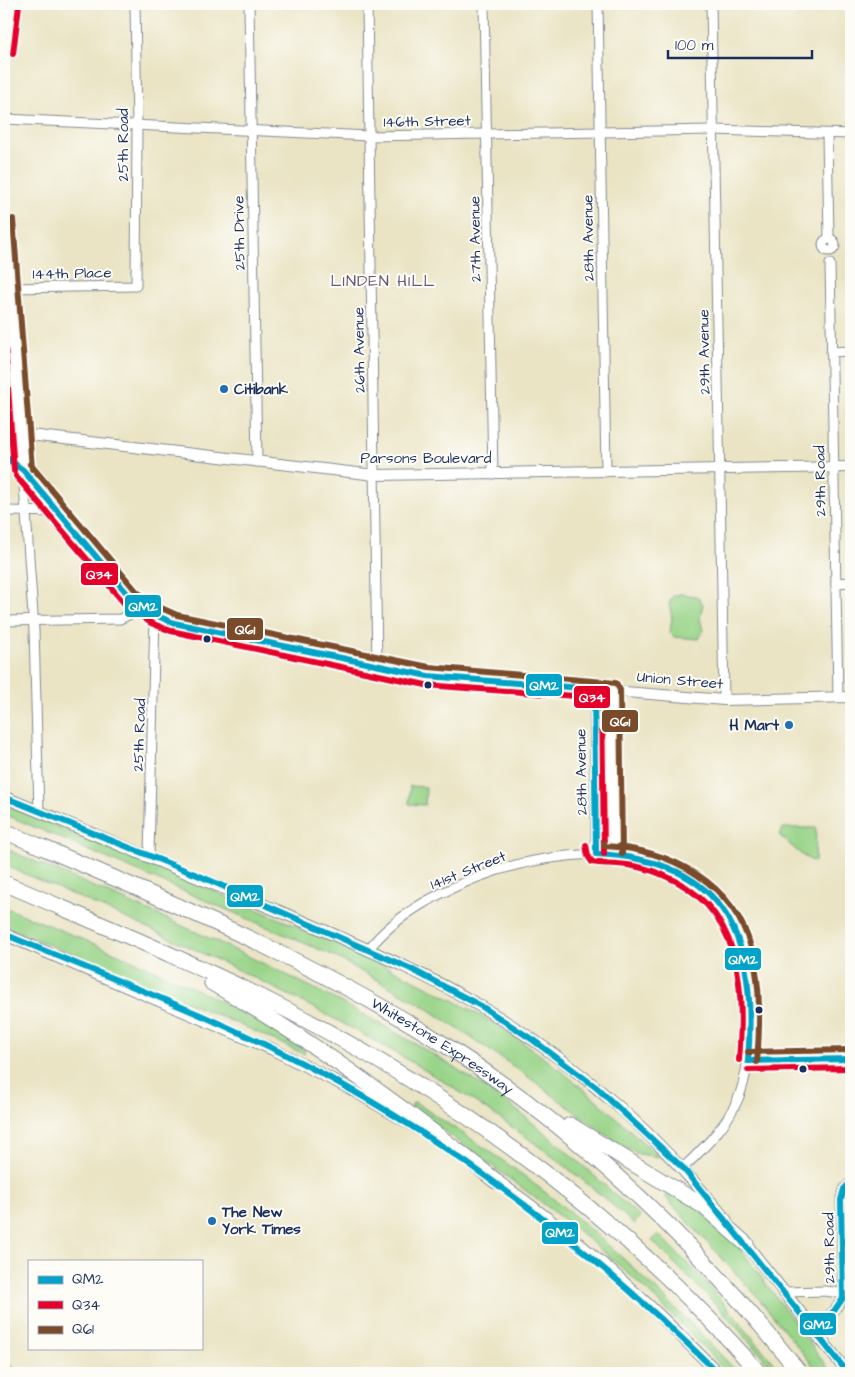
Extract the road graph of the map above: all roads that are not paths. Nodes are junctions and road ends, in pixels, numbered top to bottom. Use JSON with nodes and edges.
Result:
{"nodes":[{"id":1,"x":10,"y":4,"type":"edge"},
{"id":2,"x":135,"y":4,"type":"edge"},
{"id":3,"x":248,"y":4,"type":"edge"},
{"id":4,"x":367,"y":4,"type":"edge"},
{"id":5,"x":484,"y":4,"type":"edge"},
{"id":6,"x":598,"y":4,"type":"edge"},
{"id":7,"x":711,"y":4,"type":"edge"},
{"id":8,"x":4,"y":53,"type":"edge"},
{"id":9,"x":4,"y":119,"type":"edge"},
{"id":10,"x":137,"y":126,"type":"junction"},
{"id":11,"x":251,"y":130,"type":"junction"},
{"id":12,"x":714,"y":130,"type":"junction"},
{"id":13,"x":600,"y":132,"type":"junction"},
{"id":14,"x":487,"y":134,"type":"junction"},
{"id":15,"x":827,"y":134,"type":"junction"},
{"id":16,"x":851,"y":134,"type":"edge"},
{"id":17,"x":369,"y":136,"type":"junction"},
{"id":18,"x":4,"y":220,"type":"edge"},
{"id":19,"x":829,"y":239,"type":"dead end"},
{"id":20,"x":830,"y":264,"type":"dead end"},
{"id":21,"x":136,"y":286,"type":"joint"},
{"id":22,"x":9,"y":288,"type":"junction"},
{"id":23,"x":851,"y":351,"type":"edge"},
{"id":24,"x":831,"y":352,"type":"junction"},
{"id":25,"x":4,"y":432,"type":"edge"},
{"id":26,"x":21,"y":433,"type":"junction"},
{"id":27,"x":4,"y":456,"type":"edge"},
{"id":28,"x":257,"y":462,"type":"junction"},
{"id":29,"x":851,"y":467,"type":"edge"},
{"id":30,"x":834,"y":468,"type":"junction"},
{"id":31,"x":23,"y":470,"type":"junction"},
{"id":32,"x":720,"y":470,"type":"junction"},
{"id":33,"x":606,"y":472,"type":"junction"},
{"id":34,"x":493,"y":474,"type":"junction"},
{"id":35,"x":376,"y":475,"type":"junction"},
{"id":36,"x":4,"y":511,"type":"edge"},
{"id":37,"x":26,"y":511,"type":"junction"},
{"id":38,"x":59,"y":512,"type":"junction"},
{"id":39,"x":851,"y":582,"type":"edge"},
{"id":40,"x":836,"y":583,"type":"junction"},
{"id":41,"x":143,"y":608,"type":"junction"},
{"id":42,"x":155,"y":615,"type":"junction"},
{"id":43,"x":4,"y":621,"type":"edge"},
{"id":44,"x":33,"y":621,"type":"junction"},
{"id":45,"x":377,"y":666,"type":"junction"},
{"id":46,"x":594,"y":689,"type":"junction"},
{"id":47,"x":610,"y":690,"type":"junction"},
{"id":48,"x":851,"y":697,"type":"edge"},
{"id":49,"x":838,"y":698,"type":"junction"},
{"id":50,"x":724,"y":700,"type":"junction"},
{"id":51,"x":4,"y":797,"type":"edge"},
{"id":52,"x":39,"y":812,"type":"junction"},
{"id":53,"x":4,"y":831,"type":"edge"},
{"id":54,"x":596,"y":854,"type":"junction"},
{"id":55,"x":613,"y":854,"type":"junction"},
{"id":56,"x":149,"y":856,"type":"junction"},
{"id":57,"x":4,"y":883,"type":"edge"},
{"id":58,"x":4,"y":934,"type":"edge"},
{"id":59,"x":130,"y":937,"type":"junction"},
{"id":60,"x":368,"y":950,"type":"junction"},
{"id":61,"x":851,"y":1059,"type":"edge"},
{"id":62,"x":748,"y":1061,"type":"junction"},
{"id":63,"x":487,"y":1073,"type":"junction"},
{"id":64,"x":684,"y":1168,"type":"junction"},
{"id":65,"x":496,"y":1180,"type":"junction"},
{"id":66,"x":849,"y":1183,"type":"edge"},
{"id":67,"x":746,"y":1244,"type":"junction"},
{"id":68,"x":784,"y":1292,"type":"junction"},
{"id":69,"x":847,"y":1295,"type":"edge"},
{"id":70,"x":813,"y":1328,"type":"junction"},
{"id":71,"x":845,"y":1370,"type":"edge"},
{"id":72,"x":718,"y":1373,"type":"edge"},
{"id":73,"x":759,"y":1373,"type":"edge"},
{"id":74,"x":800,"y":1373,"type":"edge"}],
"edges":[{"from":1,"to":8,"type":"street"},
{"from":2,"to":10,"type":"street","name":"25th Road"},
{"from":3,"to":11,"type":"street","name":"25th Drive"},
{"from":4,"to":17,"type":"street","name":"26th Avenue"},
{"from":5,"to":14,"type":"street","name":"27th Avenue"},
{"from":6,"to":13,"type":"street","name":"28th Avenue"},
{"from":7,"to":12,"type":"street","name":"29th Avenue"},
{"from":9,"to":10,"type":"street","name":"146th Street"},
{"from":10,"to":11,"type":"street","name":"146th Street"},
{"from":10,"to":21,"type":"street","name":"25th Road"},
{"from":11,"to":17,"type":"street","name":"146th Street"},
{"from":11,"to":28,"type":"street","name":"25th Drive"},
{"from":12,"to":13,"type":"street","name":"146th Street"},
{"from":12,"to":15,"type":"street","name":"146th Street"},
{"from":12,"to":32,"type":"street","name":"29th Avenue"},
{"from":13,"to":14,"type":"street","name":"146th Street"},
{"from":13,"to":33,"type":"street","name":"28th Avenue"},
{"from":14,"to":17,"type":"street","name":"146th Street"},
{"from":14,"to":34,"type":"street","name":"27th Avenue"},
{"from":15,"to":16,"type":"street","name":"146th Street"},
{"from":15,"to":19,"type":"street"},
{"from":17,"to":35,"type":"street","name":"26th Avenue"},
{"from":18,"to":22,"type":"street"},
{"from":20,"to":24,"type":"street","name":"29th Road"},
{"from":21,"to":22,"type":"street","name":"144th Place"},
{"from":22,"to":26,"type":"street"},
{"from":23,"to":24,"type":"street"},
{"from":24,"to":30,"type":"street","name":"29th Road"},
{"from":25,"to":26,"type":"street","name":"Parsons Boulevard"},
{"from":26,"to":28,"type":"street","name":"Parsons Boulevard"},
{"from":26,"to":31,"type":"street"},
{"from":27,"to":31,"type":"street","name":"Union Street"},
{"from":28,"to":35,"type":"street","name":"Parsons Boulevard"},
{"from":29,"to":30,"type":"street","name":"Parsons Boulevard"},
{"from":30,"to":32,"type":"street","name":"Parsons Boulevard"},
{"from":30,"to":40,"type":"street","name":"29th Road"},
{"from":31,"to":37,"type":"street"},
{"from":31,"to":38,"type":"street","name":"Union Street"},
{"from":32,"to":33,"type":"street","name":"Parsons Boulevard"},
{"from":32,"to":50,"type":"street","name":"29th Avenue"},
{"from":33,"to":34,"type":"street","name":"Parsons Boulevard"},
{"from":34,"to":35,"type":"street","name":"Parsons Boulevard"},
{"from":35,"to":45,"type":"street","name":"26th Avenue"},
{"from":36,"to":37,"type":"street"},
{"from":37,"to":38,"type":"street"},
{"from":37,"to":44,"type":"street"},
{"from":38,"to":41,"type":"street","name":"Union Street"},
{"from":39,"to":40,"type":"street"},
{"from":40,"to":49,"type":"street","name":"29th Road"},
{"from":41,"to":42,"type":"street","name":"Union Street"},
{"from":41,"to":44,"type":"street"},
{"from":42,"to":45,"type":"street","name":"Union Street"},
{"from":42,"to":56,"type":"street","name":"25th Road"},
{"from":43,"to":44,"type":"street"},
{"from":44,"to":52,"type":"street"},
{"from":45,"to":46,"type":"street","name":"Union Street"},
{"from":46,"to":47,"type":"street","name":"Union Street"},
{"from":46,"to":54,"type":"street","name":"28th Avenue"},
{"from":47,"to":50,"type":"street","name":"Union Street"},
{"from":47,"to":55,"type":"street","name":"28th Avenue"},
{"from":48,"to":49,"type":"street","name":"Union Street"},
{"from":49,"to":50,"type":"street","name":"Union Street"},
{"from":51,"to":52,"type":"main road"},
{"from":52,"to":56,"type":"main road"},
{"from":53,"to":63,"type":"highway","name":"Whitestone Expressway"},
{"from":54,"to":55,"type":"street","name":"141st Street"},
{"from":54,"to":60,"type":"street","name":"141st Street"},
{"from":55,"to":62,"type":"street","name":"141st Street"},
{"from":56,"to":60,"type":"main road"},
{"from":57,"to":59,"type":"highway"},
{"from":58,"to":65,"type":"main road"},
{"from":59,"to":65,"type":"highway"},
{"from":59,"to":73,"type":"highway"},
{"from":60,"to":64,"type":"main road"},
{"from":61,"to":62,"type":"street"},
{"from":62,"to":64,"type":"street","name":"141st Street"},
{"from":63,"to":67,"type":"highway"},
{"from":63,"to":74,"type":"highway","name":"Whitestone Expressway"},
{"from":64,"to":67,"type":"main road"},
{"from":65,"to":72,"type":"main road"},
{"from":66,"to":69,"type":"street","name":"29th Road"},
{"from":67,"to":68,"type":"main road"},
{"from":68,"to":69,"type":"street"},
{"from":68,"to":70,"type":"main road"},
{"from":69,"to":70,"type":"street","name":"29th Road"},
{"from":70,"to":71,"type":"main road"}]}
